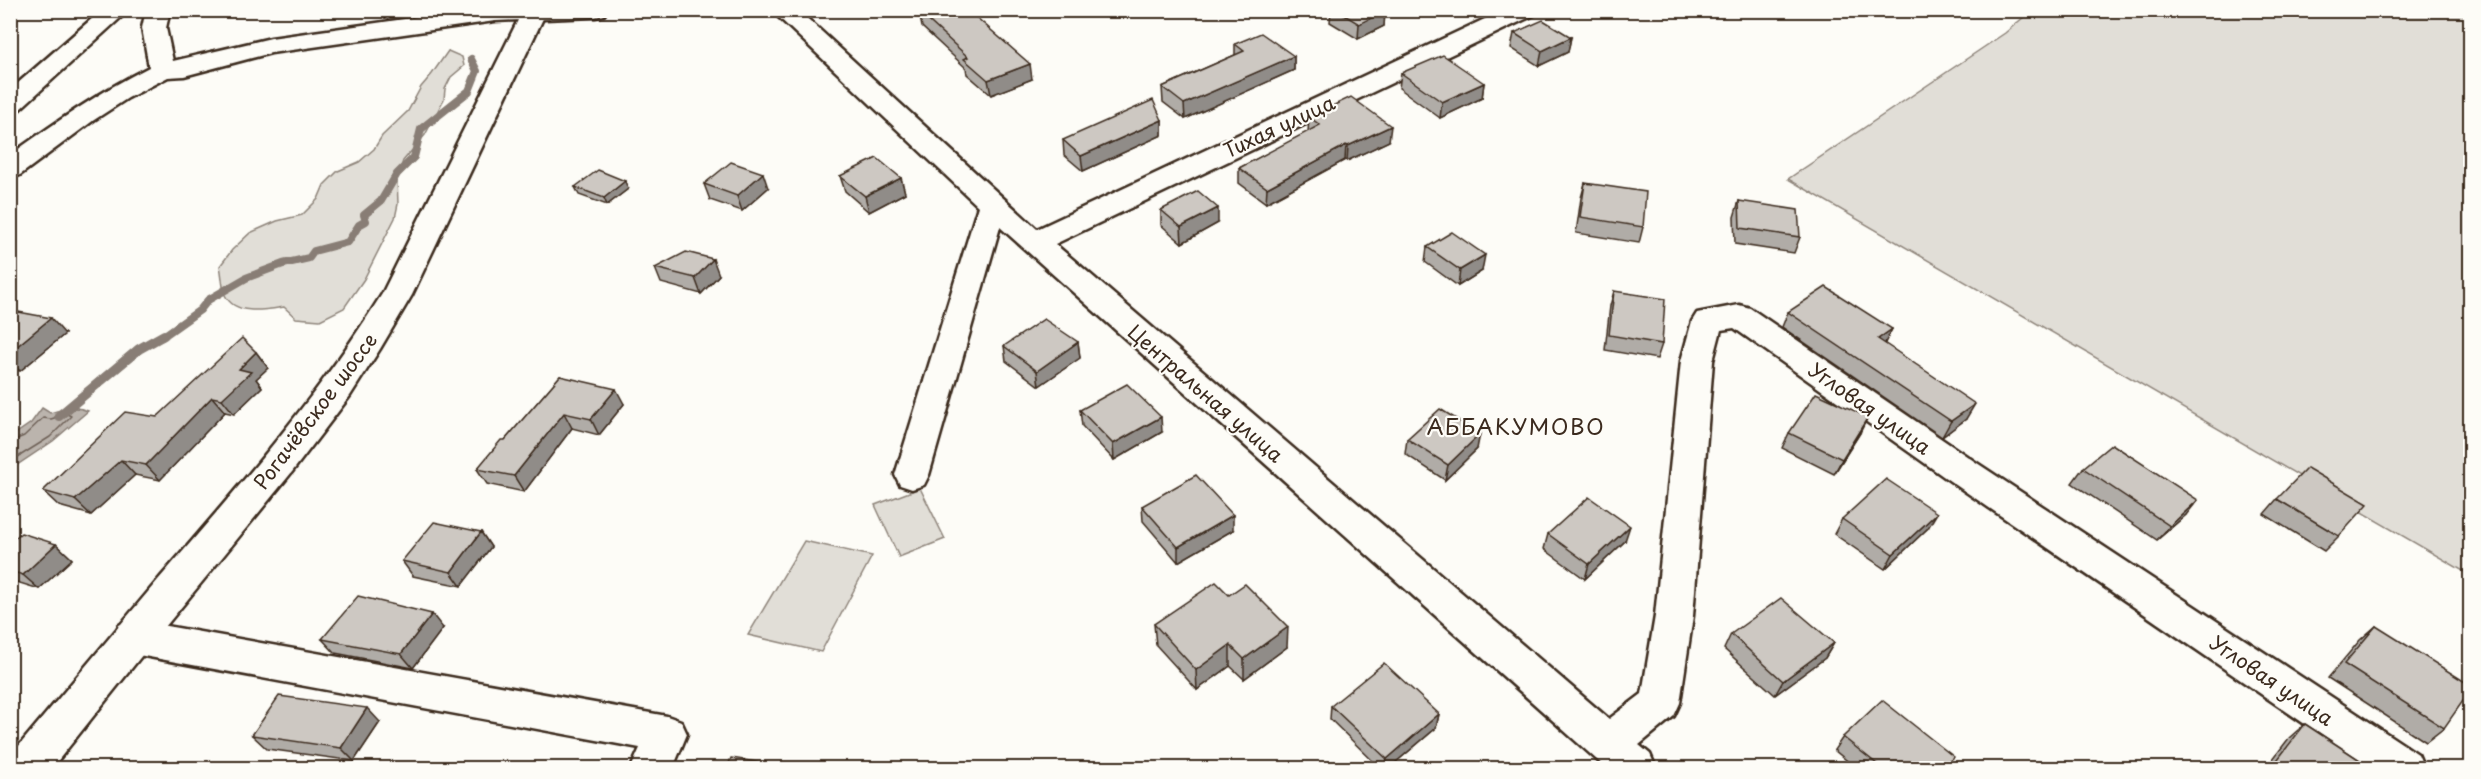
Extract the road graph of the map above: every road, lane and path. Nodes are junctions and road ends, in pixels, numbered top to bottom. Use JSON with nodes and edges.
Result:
{"nodes":[{"id":1,"x":117,"y":10,"type":"edge"},
{"id":2,"x":158,"y":10,"type":"edge"},
{"id":3,"x":595,"y":10,"type":"edge"},
{"id":4,"x":783,"y":10,"type":"edge"},
{"id":5,"x":1467,"y":10,"type":"edge"},
{"id":6,"x":1525,"y":10,"type":"edge"},
{"id":7,"x":535,"y":11,"type":"edge"},
{"id":8,"x":1497,"y":24,"type":"junction"},
{"id":9,"x":162,"y":70,"type":"junction"},
{"id":10,"x":10,"y":104,"type":"edge"},
{"id":11,"x":10,"y":169,"type":"edge"},
{"id":12,"x":993,"y":202,"type":"junction"},
{"id":13,"x":1034,"y":242,"type":"junction"},
{"id":14,"x":912,"y":475,"type":"dead end"},
{"id":15,"x":134,"y":637,"type":"junction"},
{"id":16,"x":1608,"y":745,"type":"junction"},
{"id":17,"x":27,"y":768,"type":"edge"},
{"id":18,"x":652,"y":768,"type":"edge"},
{"id":19,"x":1635,"y":768,"type":"edge"},
{"id":20,"x":2403,"y":768,"type":"edge"}],
"edges":[{"from":1,"to":10,"type":"street"},
{"from":2,"to":9,"type":"street"},
{"from":3,"to":7,"type":"street"},
{"from":4,"to":12,"type":"street","name":"Центральная улица"},
{"from":5,"to":8,"type":"street"},
{"from":6,"to":8,"type":"street","name":"Тихая улица"},
{"from":7,"to":9,"type":"street"},
{"from":7,"to":15,"type":"street","name":"Рогачёвское шоссе"},
{"from":8,"to":13,"type":"street","name":"Тихая улица"},
{"from":9,"to":11,"type":"street"},
{"from":12,"to":13,"type":"street","name":"Центральная улица"},
{"from":12,"to":14,"type":"street"},
{"from":13,"to":16,"type":"street","name":"Центральная улица"},
{"from":15,"to":17,"type":"street","name":"Рогачёвское шоссе"},
{"from":15,"to":18,"type":"street"},
{"from":16,"to":19,"type":"street","name":"Центральная улица"},
{"from":16,"to":20,"type":"street","name":"Угловая улица"}]}
